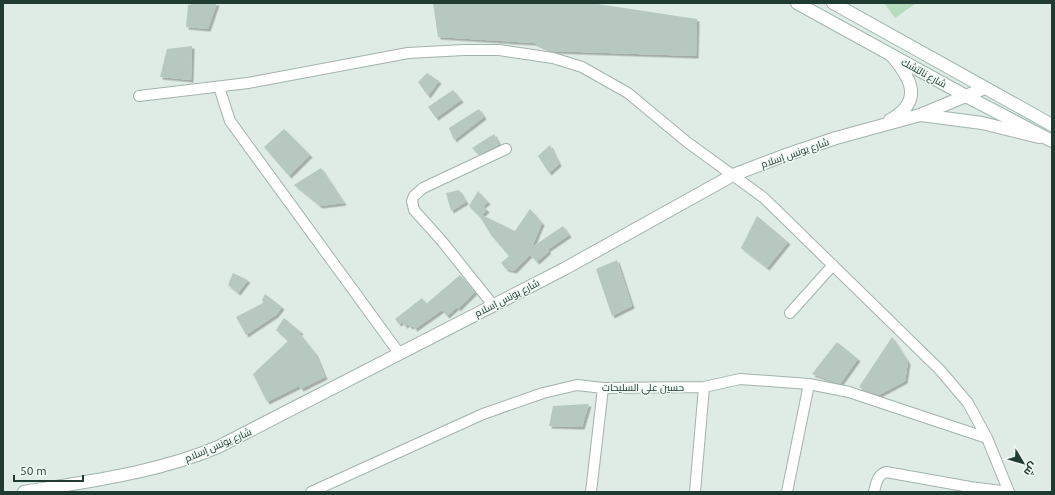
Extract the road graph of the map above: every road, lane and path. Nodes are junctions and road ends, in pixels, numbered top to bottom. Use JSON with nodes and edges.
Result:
{"nodes":[{"id":1,"x":797,"y":3,"type":"edge"},
{"id":2,"x":833,"y":3,"type":"edge"},
{"id":3,"x":892,"y":56,"type":"junction"},
{"id":4,"x":219,"y":87,"type":"junction"},
{"id":5,"x":985,"y":88,"type":"junction"},
{"id":6,"x":139,"y":96,"type":"dead end"},
{"id":7,"x":966,"y":96,"type":"junction"},
{"id":8,"x":920,"y":115,"type":"junction"},
{"id":9,"x":882,"y":124,"type":"junction"},
{"id":10,"x":1052,"y":125,"type":"edge"},
{"id":11,"x":1049,"y":140,"type":"edge"},
{"id":12,"x":506,"y":149,"type":"dead end"},
{"id":13,"x":733,"y":175,"type":"junction"},
{"id":14,"x":832,"y":264,"type":"junction"},
{"id":15,"x":493,"y":304,"type":"junction"},
{"id":16,"x":790,"y":313,"type":"dead end"},
{"id":17,"x":399,"y":353,"type":"junction"},
{"id":18,"x":809,"y":384,"type":"junction"},
{"id":19,"x":704,"y":387,"type":"junction"},
{"id":20,"x":603,"y":388,"type":"junction"},
{"id":21,"x":987,"y":438,"type":"junction"},
{"id":22,"x":24,"y":492,"type":"edge"},
{"id":23,"x":311,"y":492,"type":"edge"},
{"id":24,"x":591,"y":492,"type":"edge"},
{"id":25,"x":695,"y":492,"type":"edge"},
{"id":26,"x":787,"y":492,"type":"edge"},
{"id":27,"x":874,"y":492,"type":"edge"},
{"id":28,"x":1009,"y":492,"type":"edge"}],
"edges":[{"from":1,"to":3,"type":"street","name":"شارع نالتشك"},
{"from":2,"to":5,"type":"street","name":"شارع نالتشك"},
{"from":3,"to":7,"type":"street","name":"شارع نالتشك"},
{"from":3,"to":9,"type":"street"},
{"from":4,"to":6,"type":"street"},
{"from":4,"to":13,"type":"street"},
{"from":4,"to":17,"type":"street"},
{"from":5,"to":7,"type":"street","name":"شارع يونس إسلام"},
{"from":5,"to":10,"type":"street","name":"شارع نالتشك"},
{"from":7,"to":8,"type":"street","name":"شارع يونس إسلام"},
{"from":7,"to":11,"type":"street","name":"شارع نالتشك"},
{"from":8,"to":9,"type":"street","name":"شارع يونس إسلام"},
{"from":8,"to":11,"type":"street"},
{"from":9,"to":13,"type":"street","name":"شارع يونس إسلام"},
{"from":12,"to":15,"type":"street"},
{"from":13,"to":14,"type":"street"},
{"from":13,"to":15,"type":"street","name":"شارع يونس إسلام"},
{"from":14,"to":16,"type":"street"},
{"from":14,"to":21,"type":"street"},
{"from":15,"to":17,"type":"street","name":"شارع يونس إسلام"},
{"from":17,"to":22,"type":"street","name":"شارع يونس إسلام"},
{"from":18,"to":19,"type":"street","name":"حسين علي السليحات"},
{"from":18,"to":21,"type":"street","name":"حسين علي السليحات"},
{"from":18,"to":26,"type":"street"},
{"from":19,"to":20,"type":"street","name":"حسين علي السليحات"},
{"from":19,"to":25,"type":"street"},
{"from":20,"to":23,"type":"street","name":"حسين علي السليحات"},
{"from":20,"to":24,"type":"street"},
{"from":21,"to":28,"type":"street"},
{"from":27,"to":28,"type":"street"}]}
